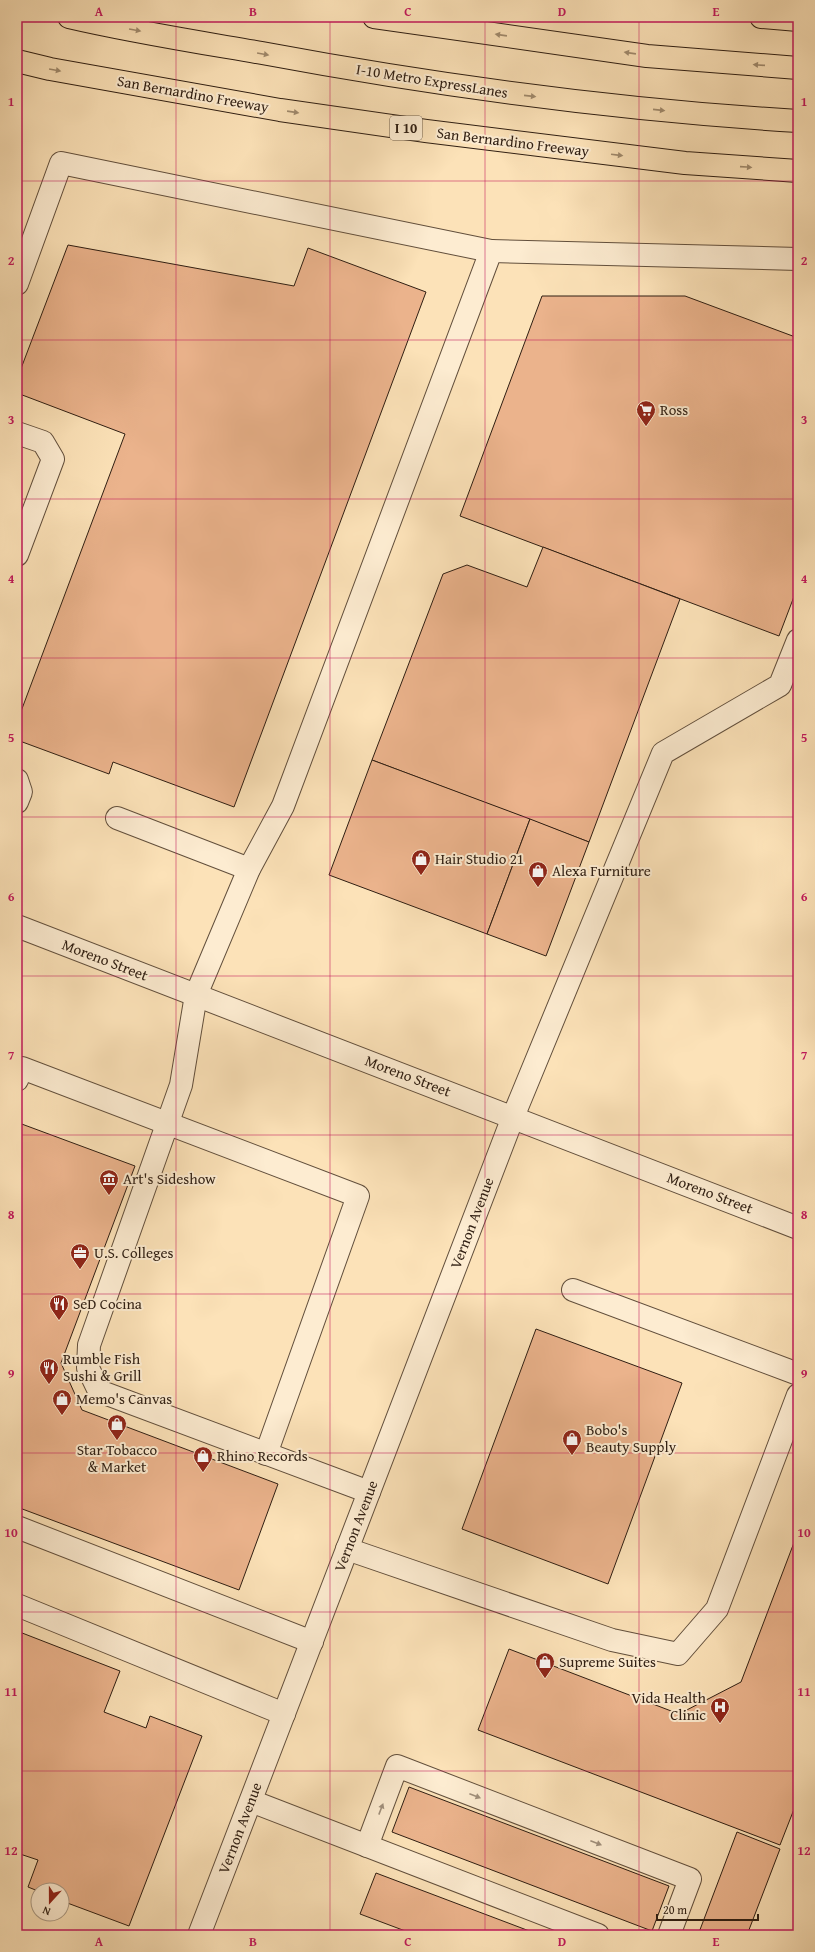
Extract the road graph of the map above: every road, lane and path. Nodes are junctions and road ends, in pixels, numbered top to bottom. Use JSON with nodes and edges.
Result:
{"nodes":[{"id":1,"x":70,"y":17,"type":"edge"},
{"id":2,"x":374,"y":17,"type":"edge"},
{"id":3,"x":761,"y":17,"type":"edge"},
{"id":4,"x":798,"y":20,"type":"edge"},
{"id":5,"x":17,"y":61,"type":"edge"},
{"id":6,"x":798,"y":68,"type":"edge"},
{"id":7,"x":798,"y":121,"type":"edge"},
{"id":8,"x":798,"y":171,"type":"edge"},
{"id":9,"x":491,"y":251,"type":"junction"},
{"id":10,"x":798,"y":259,"type":"edge"},
{"id":11,"x":17,"y":284,"type":"edge"},
{"id":12,"x":17,"y":433,"type":"edge"},
{"id":13,"x":17,"y":556,"type":"edge"},
{"id":14,"x":798,"y":640,"type":"edge"},
{"id":15,"x":17,"y":780,"type":"edge"},
{"id":16,"x":17,"y":802,"type":"edge"},
{"id":17,"x":117,"y":818,"type":"dead end"},
{"id":18,"x":249,"y":869,"type":"junction"},
{"id":19,"x":17,"y":926,"type":"edge"},
{"id":20,"x":196,"y":995,"type":"junction"},
{"id":21,"x":17,"y":1080,"type":"edge"},
{"id":22,"x":513,"y":1117,"type":"junction"},
{"id":23,"x":168,"y":1123,"type":"junction"},
{"id":24,"x":798,"y":1228,"type":"edge"},
{"id":25,"x":573,"y":1290,"type":"dead end"},
{"id":26,"x":798,"y":1374,"type":"edge"},
{"id":27,"x":798,"y":1395,"type":"edge"},
{"id":28,"x":266,"y":1454,"type":"junction"},
{"id":29,"x":369,"y":1492,"type":"junction"},
{"id":30,"x":17,"y":1527,"type":"edge"},
{"id":31,"x":347,"y":1549,"type":"junction"},
{"id":32,"x":17,"y":1605,"type":"edge"},
{"id":33,"x":312,"y":1642,"type":"junction"},
{"id":34,"x":284,"y":1714,"type":"junction"},
{"id":35,"x":251,"y":1801,"type":"junction"},
{"id":36,"x":367,"y":1846,"type":"junction"},
{"id":37,"x":199,"y":1935,"type":"edge"},
{"id":38,"x":598,"y":1935,"type":"edge"},
{"id":39,"x":668,"y":1935,"type":"edge"}],
"edges":[{"from":1,"to":7,"type":"highway","name":"I-10 Metro ExpressLanes","one_way":true},
{"from":6,"to":2,"type":"highway","one_way":true},
{"from":3,"to":4,"type":"highway"},
{"from":5,"to":8,"type":"highway","name":"San Bernardino Freeway","number":"I 10","one_way":true},
{"from":9,"to":10,"type":"street"},
{"from":9,"to":11,"type":"street"},
{"from":9,"to":18,"type":"street"},
{"from":12,"to":13,"type":"street"},
{"from":14,"to":22,"type":"street","name":"Vernon Avenue"},
{"from":15,"to":16,"type":"street"},
{"from":17,"to":18,"type":"street"},
{"from":18,"to":20,"type":"street"},
{"from":19,"to":20,"type":"street","name":"Moreno Street"},
{"from":20,"to":22,"type":"street","name":"Moreno Street"},
{"from":20,"to":23,"type":"street"},
{"from":21,"to":23,"type":"street"},
{"from":22,"to":24,"type":"street","name":"Moreno Street"},
{"from":22,"to":29,"type":"street","name":"Vernon Avenue"},
{"from":23,"to":28,"type":"street"},
{"from":23,"to":28,"type":"street"},
{"from":25,"to":26,"type":"street"},
{"from":27,"to":31,"type":"street"},
{"from":28,"to":29,"type":"street"},
{"from":29,"to":31,"type":"street","name":"Vernon Avenue"},
{"from":30,"to":33,"type":"street"},
{"from":31,"to":33,"type":"street","name":"Vernon Avenue"},
{"from":32,"to":34,"type":"street"},
{"from":33,"to":34,"type":"street","name":"Vernon Avenue"},
{"from":34,"to":35,"type":"street","name":"Vernon Avenue"},
{"from":35,"to":36,"type":"street"},
{"from":35,"to":37,"type":"street","name":"Vernon Avenue"},
{"from":36,"to":38,"type":"street"},
{"from":36,"to":39,"type":"street","one_way":true}]}
